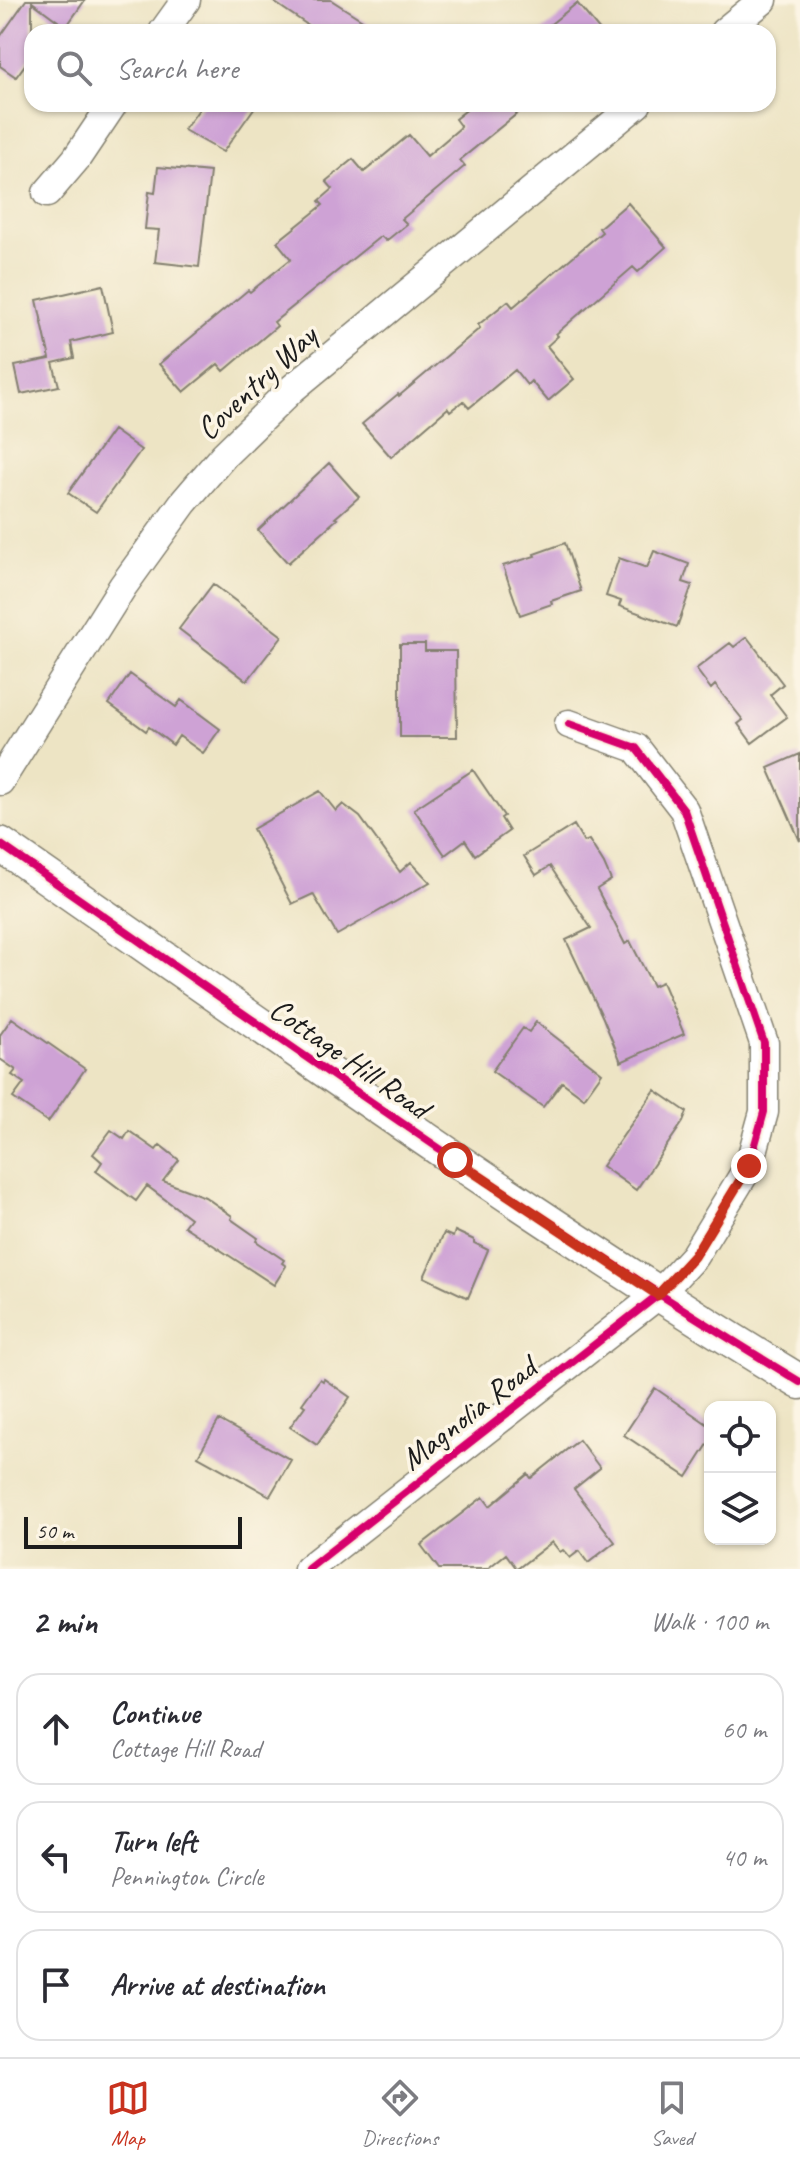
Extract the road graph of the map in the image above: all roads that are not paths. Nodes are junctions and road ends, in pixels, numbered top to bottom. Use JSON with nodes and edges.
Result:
{"nodes":[{"id":1,"x":186,"y":0,"type":"edge"},
{"id":2,"x":763,"y":0,"type":"edge"},
{"id":3,"x":169,"y":24,"type":"edge"},
{"id":4,"x":734,"y":24,"type":"edge"},
{"id":5,"x":108,"y":112,"type":"edge"},
{"id":6,"x":627,"y":112,"type":"edge"},
{"id":7,"x":47,"y":193,"type":"dead end"},
{"id":8,"x":569,"y":724,"type":"dead end"},
{"id":9,"x":0,"y":781,"type":"edge"},
{"id":10,"x":0,"y":844,"type":"edge"},
{"id":11,"x":658,"y":1295,"type":"junction"},
{"id":12,"x":800,"y":1382,"type":"edge"},
{"id":13,"x":308,"y":1569,"type":"edge"}],
"edges":[{"from":1,"to":3,"type":"street"},
{"from":2,"to":4,"type":"street"},
{"from":5,"to":7,"type":"street"},
{"from":6,"to":9,"type":"street","name":"Coventry Way"},
{"from":8,"to":11,"type":"street","name":"Magnolia Road"},
{"from":10,"to":11,"type":"street","name":"Cottage Hill Road"},
{"from":11,"to":12,"type":"street","name":"Cottage Hill Road"},
{"from":11,"to":13,"type":"street","name":"Magnolia Road"}]}
